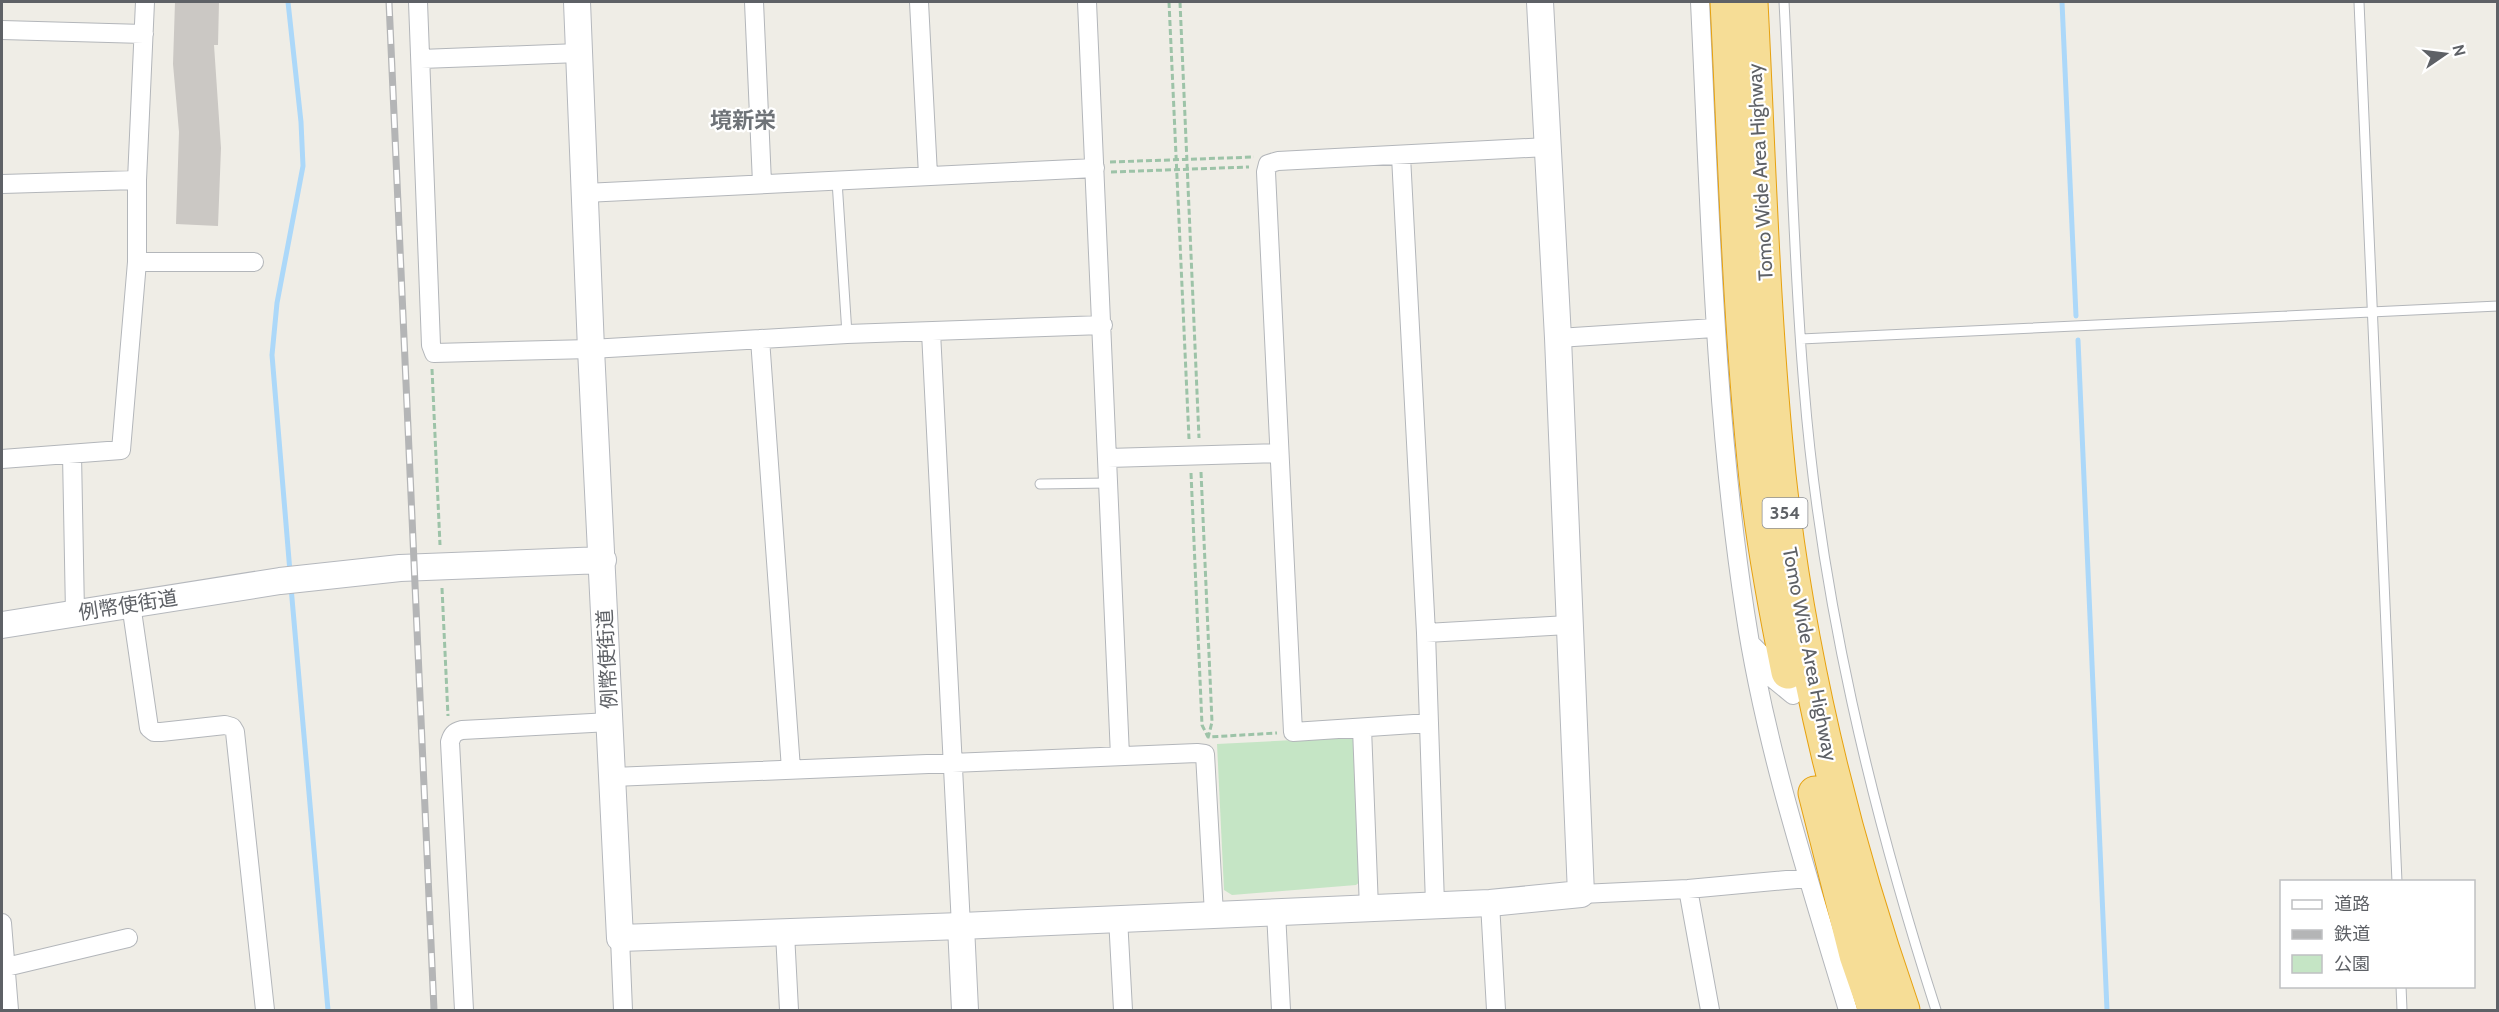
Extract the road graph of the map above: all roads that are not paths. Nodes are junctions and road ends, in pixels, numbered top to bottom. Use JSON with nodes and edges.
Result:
{"nodes":[{"id":1,"x":145,"y":2,"type":"edge"},
{"id":2,"x":418,"y":2,"type":"edge"},
{"id":3,"x":577,"y":2,"type":"edge"},
{"id":4,"x":754,"y":2,"type":"edge"},
{"id":5,"x":919,"y":2,"type":"edge"},
{"id":6,"x":1087,"y":2,"type":"edge"},
{"id":7,"x":1540,"y":2,"type":"edge"},
{"id":8,"x":1700,"y":2,"type":"edge"},
{"id":9,"x":1726,"y":2,"type":"edge"},
{"id":10,"x":1751,"y":2,"type":"edge"},
{"id":11,"x":1784,"y":2,"type":"edge"},
{"id":12,"x":2359,"y":2,"type":"edge"},
{"id":13,"x":2,"y":30,"type":"edge"},
{"id":14,"x":144,"y":34,"type":"junction"},
{"id":15,"x":579,"y":53,"type":"junction"},
{"id":16,"x":421,"y":59,"type":"junction"},
{"id":17,"x":1547,"y":147,"type":"junction"},
{"id":18,"x":1401,"y":156,"type":"junction"},
{"id":19,"x":1095,"y":168,"type":"junction"},
{"id":20,"x":928,"y":175,"type":"junction"},
{"id":21,"x":137,"y":180,"type":"junction"},
{"id":22,"x":837,"y":181,"type":"junction"},
{"id":23,"x":762,"y":183,"type":"junction"},
{"id":24,"x":2,"y":184,"type":"edge"},
{"id":25,"x":585,"y":193,"type":"junction"},
{"id":26,"x":137,"y":262,"type":"junction"},
{"id":27,"x":254,"y":262,"type":"dead end"},
{"id":28,"x":2498,"y":306,"type":"edge"},
{"id":29,"x":2372,"y":313,"type":"junction"},
{"id":30,"x":1102,"y":325,"type":"junction"},
{"id":31,"x":1714,"y":328,"type":"junction"},
{"id":32,"x":931,"y":332,"type":"junction"},
{"id":33,"x":847,"y":334,"type":"junction"},
{"id":34,"x":1558,"y":338,"type":"junction"},
{"id":35,"x":760,"y":339,"type":"junction"},
{"id":36,"x":1801,"y":339,"type":"junction"},
{"id":37,"x":591,"y":349,"type":"junction"},
{"id":38,"x":1280,"y":453,"type":"junction"},
{"id":39,"x":72,"y":454,"type":"junction"},
{"id":40,"x":1108,"y":458,"type":"junction"},
{"id":41,"x":2,"y":459,"type":"edge"},
{"id":42,"x":1109,"y":483,"type":"junction"},
{"id":43,"x":1040,"y":484,"type":"dead end"},
{"id":44,"x":603,"y":560,"type":"junction"},
{"id":45,"x":131,"y":604,"type":"junction"},
{"id":46,"x":75,"y":614,"type":"junction"},
{"id":47,"x":2,"y":625,"type":"edge"},
{"id":48,"x":1568,"y":625,"type":"junction"},
{"id":49,"x":1426,"y":633,"type":"junction"},
{"id":50,"x":1751,"y":644,"type":"junction"},
{"id":51,"x":1793,"y":695,"type":"junction"},
{"id":52,"x":610,"y":722,"type":"junction"},
{"id":53,"x":1429,"y":723,"type":"junction"},
{"id":54,"x":1362,"y":728,"type":"junction"},
{"id":55,"x":1120,"y":756,"type":"junction"},
{"id":56,"x":952,"y":762,"type":"junction"},
{"id":57,"x":791,"y":769,"type":"junction"},
{"id":58,"x":613,"y":777,"type":"junction"},
{"id":59,"x":1808,"y":878,"type":"junction"},
{"id":60,"x":2397,"y":880,"type":"edge"},
{"id":61,"x":1688,"y":889,"type":"junction"},
{"id":62,"x":1581,"y":894,"type":"junction"},
{"id":63,"x":1490,"y":903,"type":"junction"},
{"id":64,"x":1435,"y":904,"type":"junction"},
{"id":65,"x":1369,"y":908,"type":"junction"},
{"id":66,"x":1276,"y":912,"type":"junction"},
{"id":67,"x":1214,"y":914,"type":"junction"},
{"id":68,"x":1118,"y":918,"type":"junction"},
{"id":69,"x":2,"y":923,"type":"edge"},
{"id":70,"x":961,"y":926,"type":"junction"},
{"id":71,"x":785,"y":933,"type":"junction"},
{"id":72,"x":128,"y":938,"type":"dead end"},
{"id":73,"x":620,"y":938,"type":"junction"},
{"id":74,"x":4,"y":967,"type":"edge"},
{"id":75,"x":2401,"y":988,"type":"edge"},
{"id":76,"x":9,"y":1011,"type":"edge"},
{"id":77,"x":265,"y":1011,"type":"edge"},
{"id":78,"x":464,"y":1011,"type":"edge"},
{"id":79,"x":623,"y":1011,"type":"edge"},
{"id":80,"x":789,"y":1011,"type":"edge"},
{"id":81,"x":965,"y":1011,"type":"edge"},
{"id":82,"x":1123,"y":1011,"type":"edge"},
{"id":83,"x":1281,"y":1011,"type":"edge"},
{"id":84,"x":1496,"y":1011,"type":"edge"},
{"id":85,"x":1710,"y":1011,"type":"edge"},
{"id":86,"x":1848,"y":1011,"type":"edge"},
{"id":87,"x":1875,"y":1011,"type":"edge"},
{"id":88,"x":1903,"y":1011,"type":"edge"},
{"id":89,"x":1936,"y":1011,"type":"edge"},
{"id":90,"x":2402,"y":1011,"type":"edge"}],
"edges":[{"from":1,"to":14,"type":"street"},
{"from":2,"to":16,"type":"street"},
{"from":3,"to":15,"type":"street"},
{"from":4,"to":23,"type":"street"},
{"from":5,"to":20,"type":"street"},
{"from":6,"to":19,"type":"street"},
{"from":7,"to":17,"type":"street"},
{"from":8,"to":31,"type":"street"},
{"from":9,"to":51,"type":"highway","name":"Tomo Wide Area Highway","number":"354"},
{"from":10,"to":88,"type":"highway","name":"Tomo Wide Area Highway","number":"354"},
{"from":11,"to":36,"type":"lane"},
{"from":12,"to":29,"type":"lane"},
{"from":13,"to":14,"type":"street"},
{"from":14,"to":21,"type":"street"},
{"from":15,"to":16,"type":"street"},
{"from":15,"to":25,"type":"street"},
{"from":16,"to":37,"type":"street"},
{"from":17,"to":18,"type":"street"},
{"from":17,"to":34,"type":"street"},
{"from":18,"to":38,"type":"street"},
{"from":18,"to":49,"type":"street"},
{"from":19,"to":20,"type":"street"},
{"from":19,"to":30,"type":"street"},
{"from":20,"to":22,"type":"street"},
{"from":21,"to":24,"type":"street"},
{"from":21,"to":26,"type":"street"},
{"from":22,"to":23,"type":"street"},
{"from":22,"to":33,"type":"lane"},
{"from":23,"to":25,"type":"street"},
{"from":25,"to":37,"type":"street"},
{"from":26,"to":27,"type":"street"},
{"from":26,"to":39,"type":"street"},
{"from":28,"to":29,"type":"lane"},
{"from":29,"to":36,"type":"lane"},
{"from":29,"to":60,"type":"lane"},
{"from":30,"to":32,"type":"street"},
{"from":30,"to":40,"type":"street"},
{"from":31,"to":34,"type":"street"},
{"from":31,"to":50,"type":"street"},
{"from":32,"to":33,"type":"street"},
{"from":32,"to":56,"type":"street"},
{"from":33,"to":35,"type":"street"},
{"from":34,"to":48,"type":"street"},
{"from":35,"to":37,"type":"street"},
{"from":35,"to":57,"type":"street"},
{"from":36,"to":89,"type":"lane"},
{"from":37,"to":44,"type":"street"},
{"from":38,"to":40,"type":"street"},
{"from":38,"to":54,"type":"street"},
{"from":39,"to":41,"type":"street"},
{"from":39,"to":46,"type":"street"},
{"from":40,"to":42,"type":"street"},
{"from":42,"to":43,"type":"lane"},
{"from":42,"to":55,"type":"street"},
{"from":44,"to":45,"type":"street","name":"例幣使街道"},
{"from":44,"to":52,"type":"street","name":"例幣使街道"},
{"from":45,"to":46,"type":"street","name":"例幣使街道"},
{"from":45,"to":77,"type":"street"},
{"from":46,"to":47,"type":"street","name":"例幣使街道"},
{"from":48,"to":49,"type":"street"},
{"from":48,"to":62,"type":"street"},
{"from":49,"to":53,"type":"street"},
{"from":50,"to":51,"type":"street"},
{"from":50,"to":59,"type":"street"},
{"from":51,"to":87,"type":"highway","name":"Tomo Wide Area Highway","number":"354"},
{"from":52,"to":58,"type":"street","name":"例幣使街道"},
{"from":52,"to":78,"type":"street"},
{"from":53,"to":54,"type":"street"},
{"from":53,"to":64,"type":"street"},
{"from":54,"to":65,"type":"street"},
{"from":55,"to":56,"type":"street"},
{"from":55,"to":67,"type":"street"},
{"from":56,"to":57,"type":"street"},
{"from":56,"to":70,"type":"street"},
{"from":57,"to":58,"type":"street"},
{"from":58,"to":73,"type":"street","name":"例幣使街道"},
{"from":59,"to":61,"type":"street"},
{"from":59,"to":86,"type":"street"},
{"from":61,"to":62,"type":"street"},
{"from":61,"to":85,"type":"street"},
{"from":62,"to":63,"type":"street"},
{"from":63,"to":64,"type":"street"},
{"from":63,"to":84,"type":"street"},
{"from":64,"to":65,"type":"street"},
{"from":65,"to":66,"type":"street"},
{"from":66,"to":67,"type":"street"},
{"from":66,"to":83,"type":"street"},
{"from":67,"to":68,"type":"street"},
{"from":68,"to":70,"type":"street"},
{"from":68,"to":82,"type":"street"},
{"from":69,"to":74,"type":"street"},
{"from":70,"to":71,"type":"street"},
{"from":70,"to":81,"type":"street"},
{"from":71,"to":73,"type":"street"},
{"from":71,"to":80,"type":"street"},
{"from":72,"to":74,"type":"street"},
{"from":73,"to":79,"type":"street"},
{"from":74,"to":76,"type":"street"},
{"from":75,"to":90,"type":"lane"}]}
